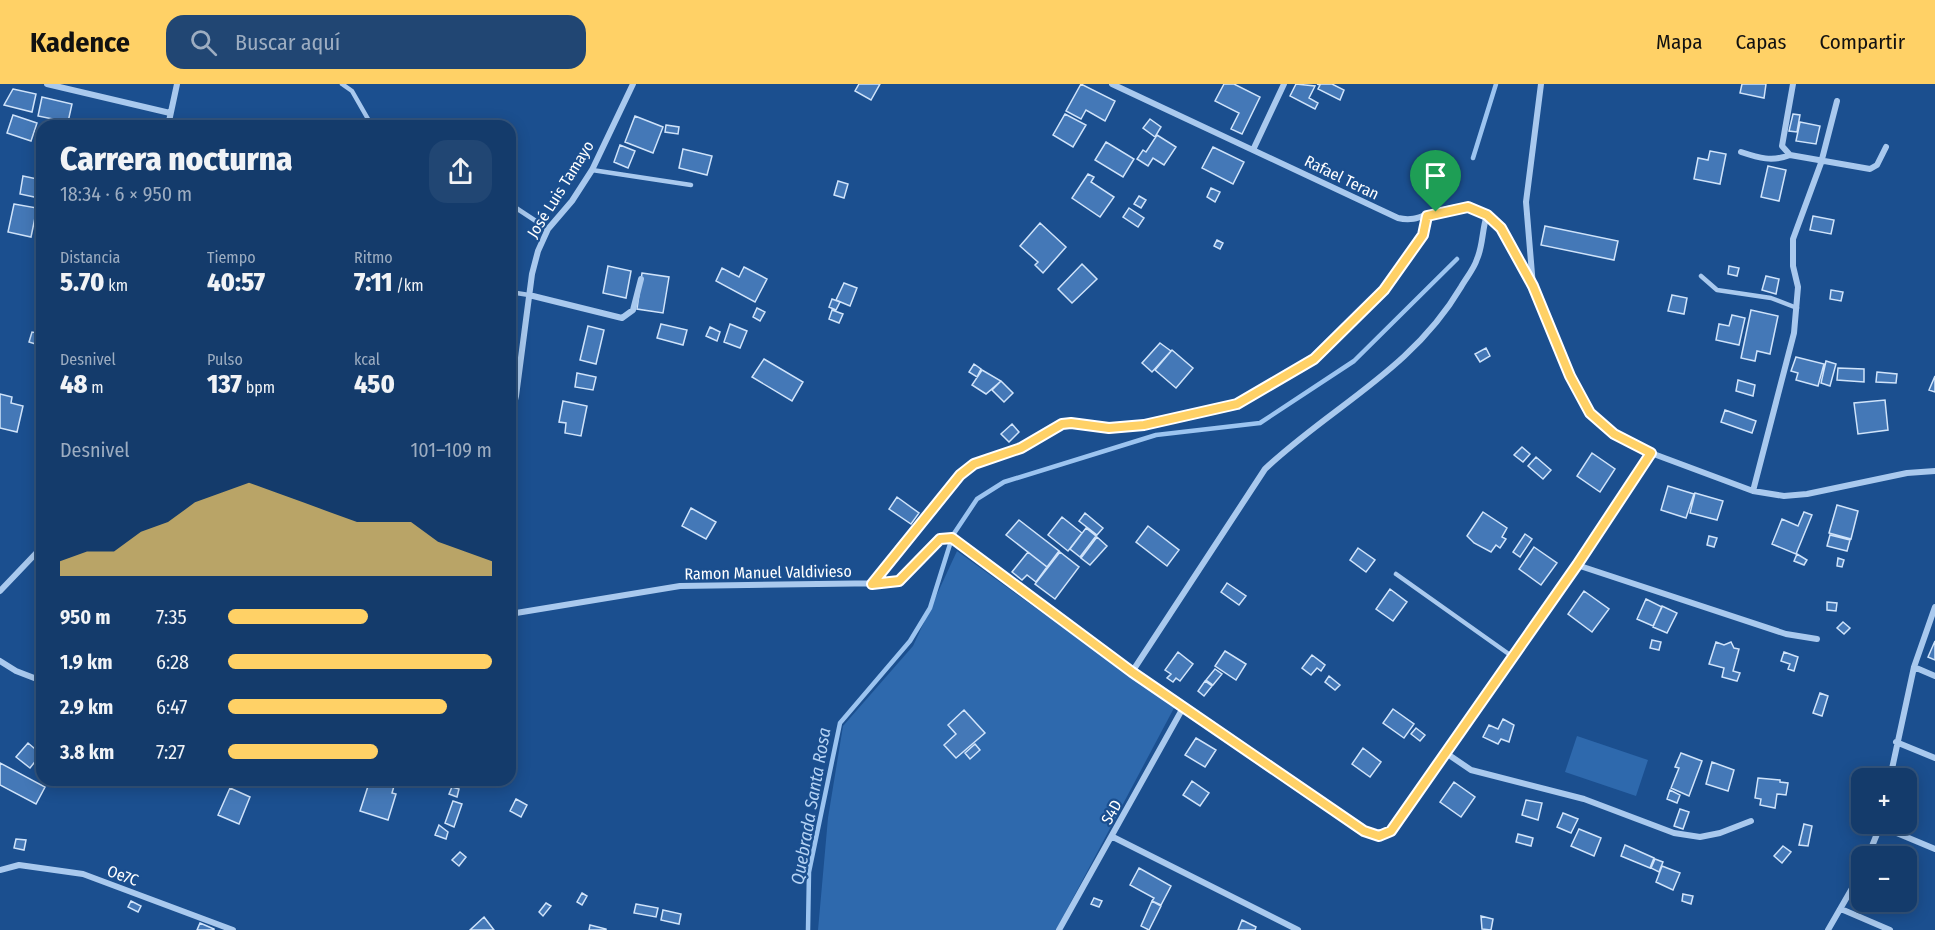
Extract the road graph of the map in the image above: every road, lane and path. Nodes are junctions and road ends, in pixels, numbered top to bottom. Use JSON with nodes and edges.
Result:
{"nodes":[{"id":1,"x":46,"y":84,"type":"edge"},
{"id":2,"x":177,"y":84,"type":"edge"},
{"id":3,"x":342,"y":84,"type":"edge"},
{"id":4,"x":633,"y":84,"type":"edge"},
{"id":5,"x":1112,"y":84,"type":"edge"},
{"id":6,"x":1284,"y":84,"type":"edge"},
{"id":7,"x":1541,"y":84,"type":"edge"},
{"id":8,"x":1793,"y":84,"type":"edge"},
{"id":9,"x":1837,"y":101,"type":"dead end"},
{"id":10,"x":170,"y":113,"type":"junction"},
{"id":11,"x":169,"y":120,"type":"edge"},
{"id":12,"x":369,"y":120,"type":"edge"},
{"id":13,"x":1886,"y":147,"type":"dead end"},
{"id":14,"x":1253,"y":150,"type":"junction"},
{"id":15,"x":1741,"y":152,"type":"dead end"},
{"id":16,"x":1790,"y":156,"type":"junction"},
{"id":17,"x":1821,"y":163,"type":"junction"},
{"id":18,"x":592,"y":170,"type":"junction"},
{"id":19,"x":691,"y":185,"type":"dead end"},
{"id":20,"x":516,"y":208,"type":"edge"},
{"id":21,"x":1487,"y":215,"type":"junction"},
{"id":22,"x":1427,"y":216,"type":"junction"},
{"id":23,"x":548,"y":229,"type":"junction"},
{"id":24,"x":1701,"y":276,"type":"dead end"},
{"id":25,"x":641,"y":279,"type":"dead end"},
{"id":26,"x":1533,"y":286,"type":"junction"},
{"id":27,"x":516,"y":293,"type":"edge"},
{"id":28,"x":529,"y":295,"type":"junction"},
{"id":29,"x":1797,"y":308,"type":"junction"},
{"id":30,"x":516,"y":396,"type":"edge"},
{"id":31,"x":1651,"y":453,"type":"junction"},
{"id":32,"x":1935,"y":471,"type":"edge"},
{"id":33,"x":1753,"y":490,"type":"junction"},
{"id":34,"x":36,"y":553,"type":"edge"},
{"id":35,"x":1577,"y":565,"type":"junction"},
{"id":36,"x":1396,"y":574,"type":"dead end"},
{"id":37,"x":872,"y":584,"type":"junction"},
{"id":38,"x":0,"y":591,"type":"edge"},
{"id":39,"x":1935,"y":607,"type":"edge"},
{"id":40,"x":516,"y":613,"type":"edge"},
{"id":41,"x":1817,"y":639,"type":"dead end"},
{"id":42,"x":1513,"y":657,"type":"junction"},
{"id":43,"x":0,"y":661,"type":"edge"},
{"id":44,"x":1914,"y":667,"type":"junction"},
{"id":45,"x":1132,"y":672,"type":"junction"},
{"id":46,"x":1935,"y":676,"type":"edge"},
{"id":47,"x":36,"y":678,"type":"edge"},
{"id":48,"x":1184,"y":706,"type":"junction"},
{"id":49,"x":1896,"y":742,"type":"junction"},
{"id":50,"x":1446,"y":753,"type":"junction"},
{"id":51,"x":1935,"y":758,"type":"edge"},
{"id":52,"x":1892,"y":768,"type":"edge"},
{"id":53,"x":1751,"y":821,"type":"dead end"},
{"id":54,"x":1901,"y":834,"type":"edge"},
{"id":55,"x":1113,"y":837,"type":"junction"},
{"id":56,"x":1935,"y":849,"type":"edge"},
{"id":57,"x":0,"y":870,"type":"edge"},
{"id":58,"x":1851,"y":890,"type":"edge"},
{"id":59,"x":1840,"y":909,"type":"junction"},
{"id":60,"x":232,"y":930,"type":"edge"},
{"id":61,"x":1059,"y":930,"type":"edge"},
{"id":62,"x":1298,"y":930,"type":"edge"},
{"id":63,"x":1828,"y":930,"type":"edge"},
{"id":64,"x":1890,"y":930,"type":"edge"}],
"edges":[{"from":1,"to":10,"type":"street"},
{"from":2,"to":10,"type":"street"},
{"from":3,"to":12,"type":"lane"},
{"from":4,"to":18,"type":"street","name":"José Luis Tamayo"},
{"from":5,"to":14,"type":"street","name":"Rafael Teran"},
{"from":6,"to":14,"type":"street"},
{"from":7,"to":26,"type":"street"},
{"from":8,"to":16,"type":"street"},
{"from":9,"to":17,"type":"street"},
{"from":10,"to":11,"type":"street"},
{"from":13,"to":17,"type":"street"},
{"from":14,"to":22,"type":"street","name":"Rafael Teran"},
{"from":15,"to":16,"type":"street"},
{"from":16,"to":17,"type":"street"},
{"from":17,"to":29,"type":"street"},
{"from":18,"to":19,"type":"lane"},
{"from":18,"to":23,"type":"street","name":"José Luis Tamayo"},
{"from":20,"to":23,"type":"lane"},
{"from":21,"to":22,"type":"street","name":"Rafael Teran"},
{"from":21,"to":26,"type":"street"},
{"from":21,"to":45,"type":"street"},
{"from":22,"to":37,"type":"street"},
{"from":23,"to":28,"type":"street","name":"José Luis Tamayo"},
{"from":24,"to":29,"type":"lane"},
{"from":25,"to":28,"type":"street"},
{"from":26,"to":31,"type":"street"},
{"from":27,"to":28,"type":"lane"},
{"from":28,"to":30,"type":"street","name":"José Luis Tamayo"},
{"from":29,"to":33,"type":"street"},
{"from":31,"to":33,"type":"street"},
{"from":31,"to":35,"type":"street","name":"Ramon Manuel Valdivieso"},
{"from":32,"to":33,"type":"street"},
{"from":34,"to":38,"type":"street"},
{"from":35,"to":41,"type":"street"},
{"from":35,"to":42,"type":"street","name":"Ramon Manuel Valdivieso"},
{"from":36,"to":42,"type":"lane"},
{"from":37,"to":40,"type":"street","name":"Ramon Manuel Valdivieso"},
{"from":37,"to":45,"type":"street","name":"Ramon Manuel Valdivieso"},
{"from":39,"to":44,"type":"street"},
{"from":42,"to":50,"type":"street","name":"Ramon Manuel Valdivieso"},
{"from":43,"to":47,"type":"street"},
{"from":44,"to":46,"type":"street"},
{"from":44,"to":49,"type":"street"},
{"from":45,"to":48,"type":"street","name":"Ramon Manuel Valdivieso"},
{"from":48,"to":50,"type":"street","name":"Ramon Manuel Valdivieso"},
{"from":48,"to":55,"type":"street","name":"S4D"},
{"from":49,"to":51,"type":"street"},
{"from":49,"to":52,"type":"street"},
{"from":50,"to":53,"type":"street"},
{"from":54,"to":56,"type":"street"},
{"from":55,"to":61,"type":"street","name":"S4D"},
{"from":55,"to":62,"type":"street"},
{"from":57,"to":60,"type":"street","name":"Oe7C"},
{"from":58,"to":59,"type":"street"},
{"from":59,"to":63,"type":"street"},
{"from":59,"to":64,"type":"street"}]}
